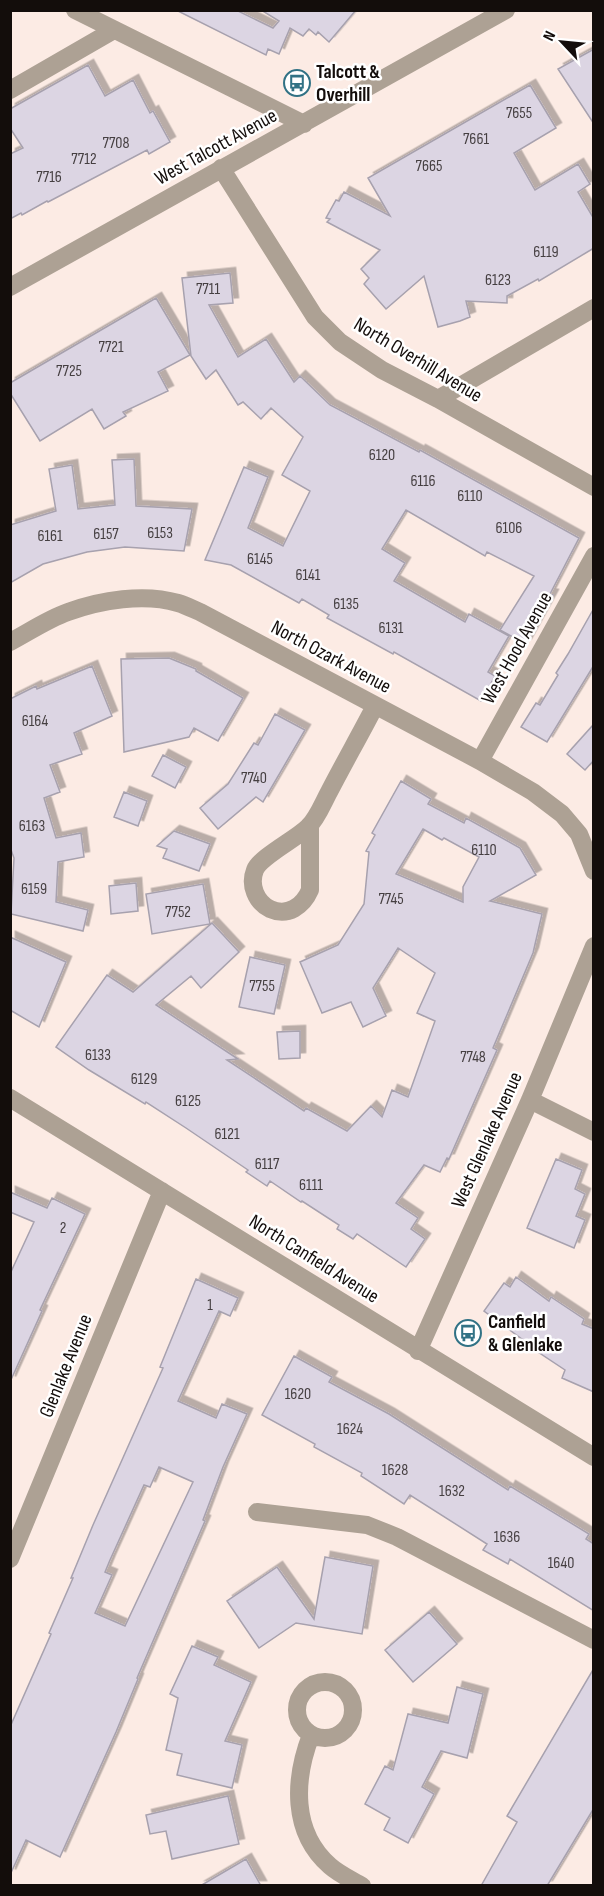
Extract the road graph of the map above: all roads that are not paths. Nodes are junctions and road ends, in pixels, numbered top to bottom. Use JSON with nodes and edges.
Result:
{"nodes":[{"id":1,"x":75,"y":10,"type":"edge"},
{"id":2,"x":506,"y":10,"type":"edge"},
{"id":3,"x":114,"y":30,"type":"junction"},
{"id":4,"x":10,"y":90,"type":"edge"},
{"id":5,"x":304,"y":124,"type":"junction"},
{"id":6,"x":221,"y":168,"type":"junction"},
{"id":7,"x":10,"y":287,"type":"edge"},
{"id":8,"x":594,"y":308,"type":"edge"},
{"id":9,"x":438,"y":399,"type":"junction"},
{"id":10,"x":594,"y":487,"type":"edge"},
{"id":11,"x":594,"y":556,"type":"edge"},
{"id":12,"x":10,"y":642,"type":"edge"},
{"id":13,"x":375,"y":706,"type":"junction"},
{"id":14,"x":480,"y":761,"type":"junction"},
{"id":15,"x":310,"y":826,"type":"junction"},
{"id":16,"x":593,"y":867,"type":"edge"},
{"id":17,"x":594,"y":946,"type":"edge"},
{"id":18,"x":10,"y":1098,"type":"edge"},
{"id":19,"x":530,"y":1100,"type":"junction"},
{"id":20,"x":594,"y":1132,"type":"edge"},
{"id":21,"x":162,"y":1191,"type":"junction"},
{"id":22,"x":418,"y":1351,"type":"junction"},
{"id":23,"x":594,"y":1457,"type":"edge"},
{"id":24,"x":257,"y":1512,"type":"dead end"},
{"id":25,"x":10,"y":1559,"type":"edge"},
{"id":26,"x":594,"y":1640,"type":"edge"},
{"id":27,"x":311,"y":1735,"type":"dead end"},
{"id":28,"x":362,"y":1886,"type":"edge"}],
"edges":[{"from":1,"to":3,"type":"street"},
{"from":2,"to":5,"type":"street","name":"West Talcott Avenue"},
{"from":3,"to":4,"type":"street"},
{"from":3,"to":5,"type":"street"},
{"from":5,"to":6,"type":"street","name":"West Talcott Avenue"},
{"from":6,"to":7,"type":"street","name":"West Talcott Avenue"},
{"from":6,"to":9,"type":"street","name":"North Overhill Avenue"},
{"from":8,"to":9,"type":"street"},
{"from":9,"to":10,"type":"street","name":"North Overhill Avenue"},
{"from":11,"to":14,"type":"street","name":"West Hood Avenue"},
{"from":12,"to":13,"type":"street","name":"North Ozark Avenue"},
{"from":13,"to":14,"type":"street","name":"North Ozark Avenue"},
{"from":13,"to":15,"type":"street"},
{"from":14,"to":16,"type":"street","name":"North Ozark Avenue"},
{"from":15,"to":15,"type":"street"},
{"from":17,"to":19,"type":"street","name":"West Glenlake Avenue"},
{"from":18,"to":21,"type":"street","name":"North Canfield Avenue"},
{"from":19,"to":20,"type":"street"},
{"from":19,"to":22,"type":"street","name":"West Glenlake Avenue"},
{"from":21,"to":22,"type":"street","name":"North Canfield Avenue"},
{"from":21,"to":25,"type":"street","name":"Glenlake Avenue"},
{"from":22,"to":23,"type":"street","name":"North Canfield Avenue"},
{"from":24,"to":26,"type":"street"},
{"from":27,"to":28,"type":"street"}]}
